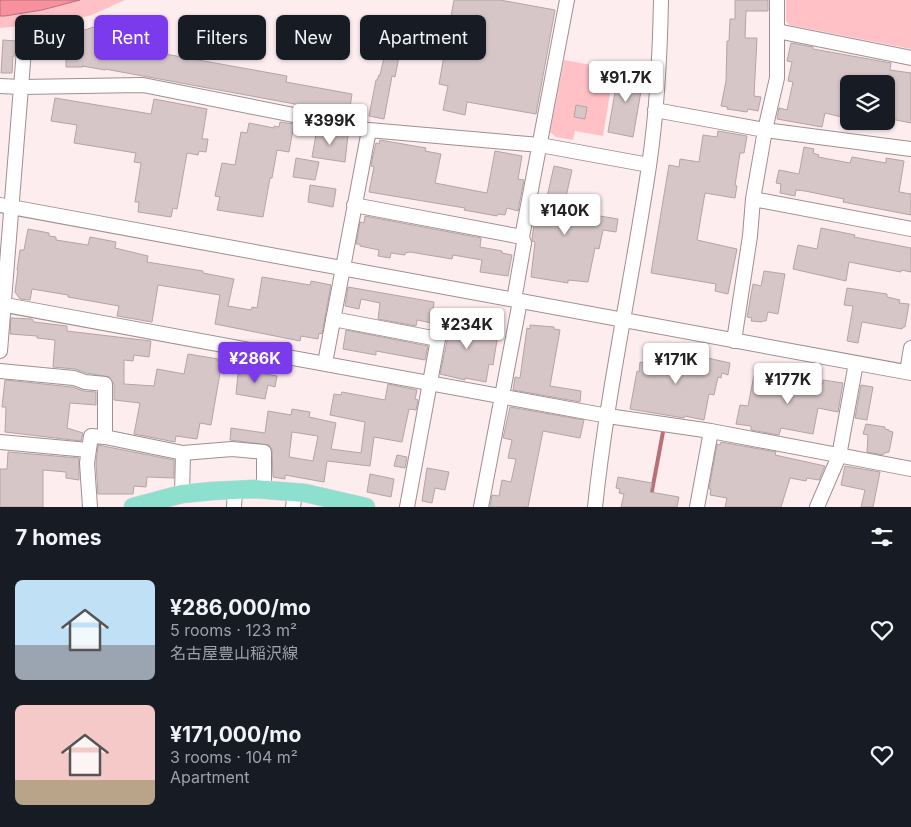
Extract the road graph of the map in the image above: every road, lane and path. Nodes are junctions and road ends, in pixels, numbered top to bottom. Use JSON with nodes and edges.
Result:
{"nodes":[{"id":1,"x":567,"y":0,"type":"edge"},
{"id":2,"x":661,"y":0,"type":"edge"},
{"id":3,"x":777,"y":0,"type":"edge"},
{"id":4,"x":777,"y":31,"type":"junction"},
{"id":5,"x":911,"y":58,"type":"edge"},
{"id":6,"x":23,"y":60,"type":"edge"},
{"id":7,"x":0,"y":86,"type":"edge"},
{"id":8,"x":21,"y":87,"type":"junction"},
{"id":9,"x":655,"y":110,"type":"junction"},
{"id":10,"x":368,"y":130,"type":"junction"},
{"id":11,"x":765,"y":130,"type":"junction"},
{"id":12,"x":540,"y":145,"type":"junction"},
{"id":13,"x":911,"y":149,"type":"edge"},
{"id":14,"x":649,"y":165,"type":"junction"},
{"id":15,"x":753,"y":199,"type":"junction"},
{"id":16,"x":354,"y":205,"type":"junction"},
{"id":17,"x":6,"y":206,"type":"edge"},
{"id":18,"x":911,"y":229,"type":"edge"},
{"id":19,"x":522,"y":237,"type":"junction"},
{"id":20,"x":342,"y":268,"type":"junction"},
{"id":21,"x":517,"y":301,"type":"junction"},
{"id":22,"x":2,"y":304,"type":"edge"},
{"id":23,"x":333,"y":319,"type":"junction"},
{"id":24,"x":622,"y":320,"type":"junction"},
{"id":25,"x":734,"y":341,"type":"junction"},
{"id":26,"x":911,"y":348,"type":"edge"},
{"id":27,"x":0,"y":350,"type":"edge"},
{"id":28,"x":856,"y":363,"type":"junction"},
{"id":29,"x":325,"y":364,"type":"junction"},
{"id":30,"x":0,"y":371,"type":"edge"},
{"id":31,"x":909,"y":372,"type":"edge"},
{"id":32,"x":430,"y":383,"type":"junction"},
{"id":33,"x":502,"y":396,"type":"junction"},
{"id":34,"x":608,"y":416,"type":"junction"},
{"id":35,"x":711,"y":431,"type":"junction"},
{"id":36,"x":104,"y":437,"type":"junction"},
{"id":37,"x":0,"y":442,"type":"edge"},
{"id":38,"x":88,"y":450,"type":"junction"},
{"id":39,"x":184,"y":453,"type":"junction"},
{"id":40,"x":839,"y":456,"type":"junction"},
{"id":41,"x":911,"y":469,"type":"edge"},
{"id":42,"x":264,"y":490,"type":"junction"},
{"id":43,"x":182,"y":494,"type":"junction"},
{"id":44,"x":235,"y":498,"type":"edge"},
{"id":45,"x":294,"y":499,"type":"edge"},
{"id":46,"x":90,"y":507,"type":"edge"},
{"id":47,"x":133,"y":507,"type":"edge"},
{"id":48,"x":366,"y":507,"type":"edge"},
{"id":49,"x":406,"y":507,"type":"edge"},
{"id":50,"x":481,"y":507,"type":"edge"},
{"id":51,"x":595,"y":507,"type":"edge"},
{"id":52,"x":696,"y":507,"type":"edge"},
{"id":53,"x":817,"y":507,"type":"edge"}],
"edges":[{"from":1,"to":12,"type":"street"},
{"from":2,"to":9,"type":"street"},
{"from":3,"to":4,"type":"street"},
{"from":4,"to":5,"type":"street"},
{"from":4,"to":11,"type":"street"},
{"from":6,"to":8,"type":"street"},
{"from":7,"to":8,"type":"street"},
{"from":8,"to":10,"type":"street"},
{"from":8,"to":17,"type":"street"},
{"from":9,"to":11,"type":"street"},
{"from":9,"to":14,"type":"street"},
{"from":10,"to":12,"type":"street"},
{"from":10,"to":16,"type":"street"},
{"from":11,"to":13,"type":"street"},
{"from":11,"to":15,"type":"street"},
{"from":12,"to":14,"type":"street"},
{"from":12,"to":19,"type":"street"},
{"from":14,"to":24,"type":"street"},
{"from":15,"to":18,"type":"street"},
{"from":15,"to":25,"type":"street"},
{"from":16,"to":19,"type":"street"},
{"from":16,"to":20,"type":"street"},
{"from":17,"to":20,"type":"street"},
{"from":17,"to":22,"type":"street"},
{"from":19,"to":21,"type":"street"},
{"from":20,"to":21,"type":"street"},
{"from":20,"to":23,"type":"street"},
{"from":21,"to":24,"type":"street"},
{"from":21,"to":33,"type":"street"},
{"from":22,"to":27,"type":"street"},
{"from":22,"to":29,"type":"street"},
{"from":23,"to":29,"type":"street"},
{"from":23,"to":32,"type":"street"},
{"from":24,"to":25,"type":"street"},
{"from":24,"to":34,"type":"street"},
{"from":25,"to":28,"type":"street"},
{"from":26,"to":31,"type":"street"},
{"from":28,"to":31,"type":"street"},
{"from":28,"to":40,"type":"street"},
{"from":29,"to":32,"type":"street"},
{"from":30,"to":36,"type":"street"},
{"from":32,"to":33,"type":"street"},
{"from":32,"to":49,"type":"street"},
{"from":33,"to":34,"type":"street"},
{"from":33,"to":50,"type":"street"},
{"from":34,"to":35,"type":"street"},
{"from":34,"to":51,"type":"street"},
{"from":35,"to":40,"type":"street"},
{"from":35,"to":52,"type":"street"},
{"from":36,"to":38,"type":"street"},
{"from":36,"to":39,"type":"street"},
{"from":37,"to":38,"type":"street"},
{"from":38,"to":46,"type":"street"},
{"from":39,"to":42,"type":"street"},
{"from":39,"to":43,"type":"street"},
{"from":40,"to":41,"type":"street"},
{"from":40,"to":53,"type":"street"},
{"from":42,"to":44,"type":"main road"},
{"from":42,"to":45,"type":"main road"},
{"from":43,"to":44,"type":"main road"},
{"from":43,"to":47,"type":"main road"},
{"from":45,"to":48,"type":"main road"}]}
